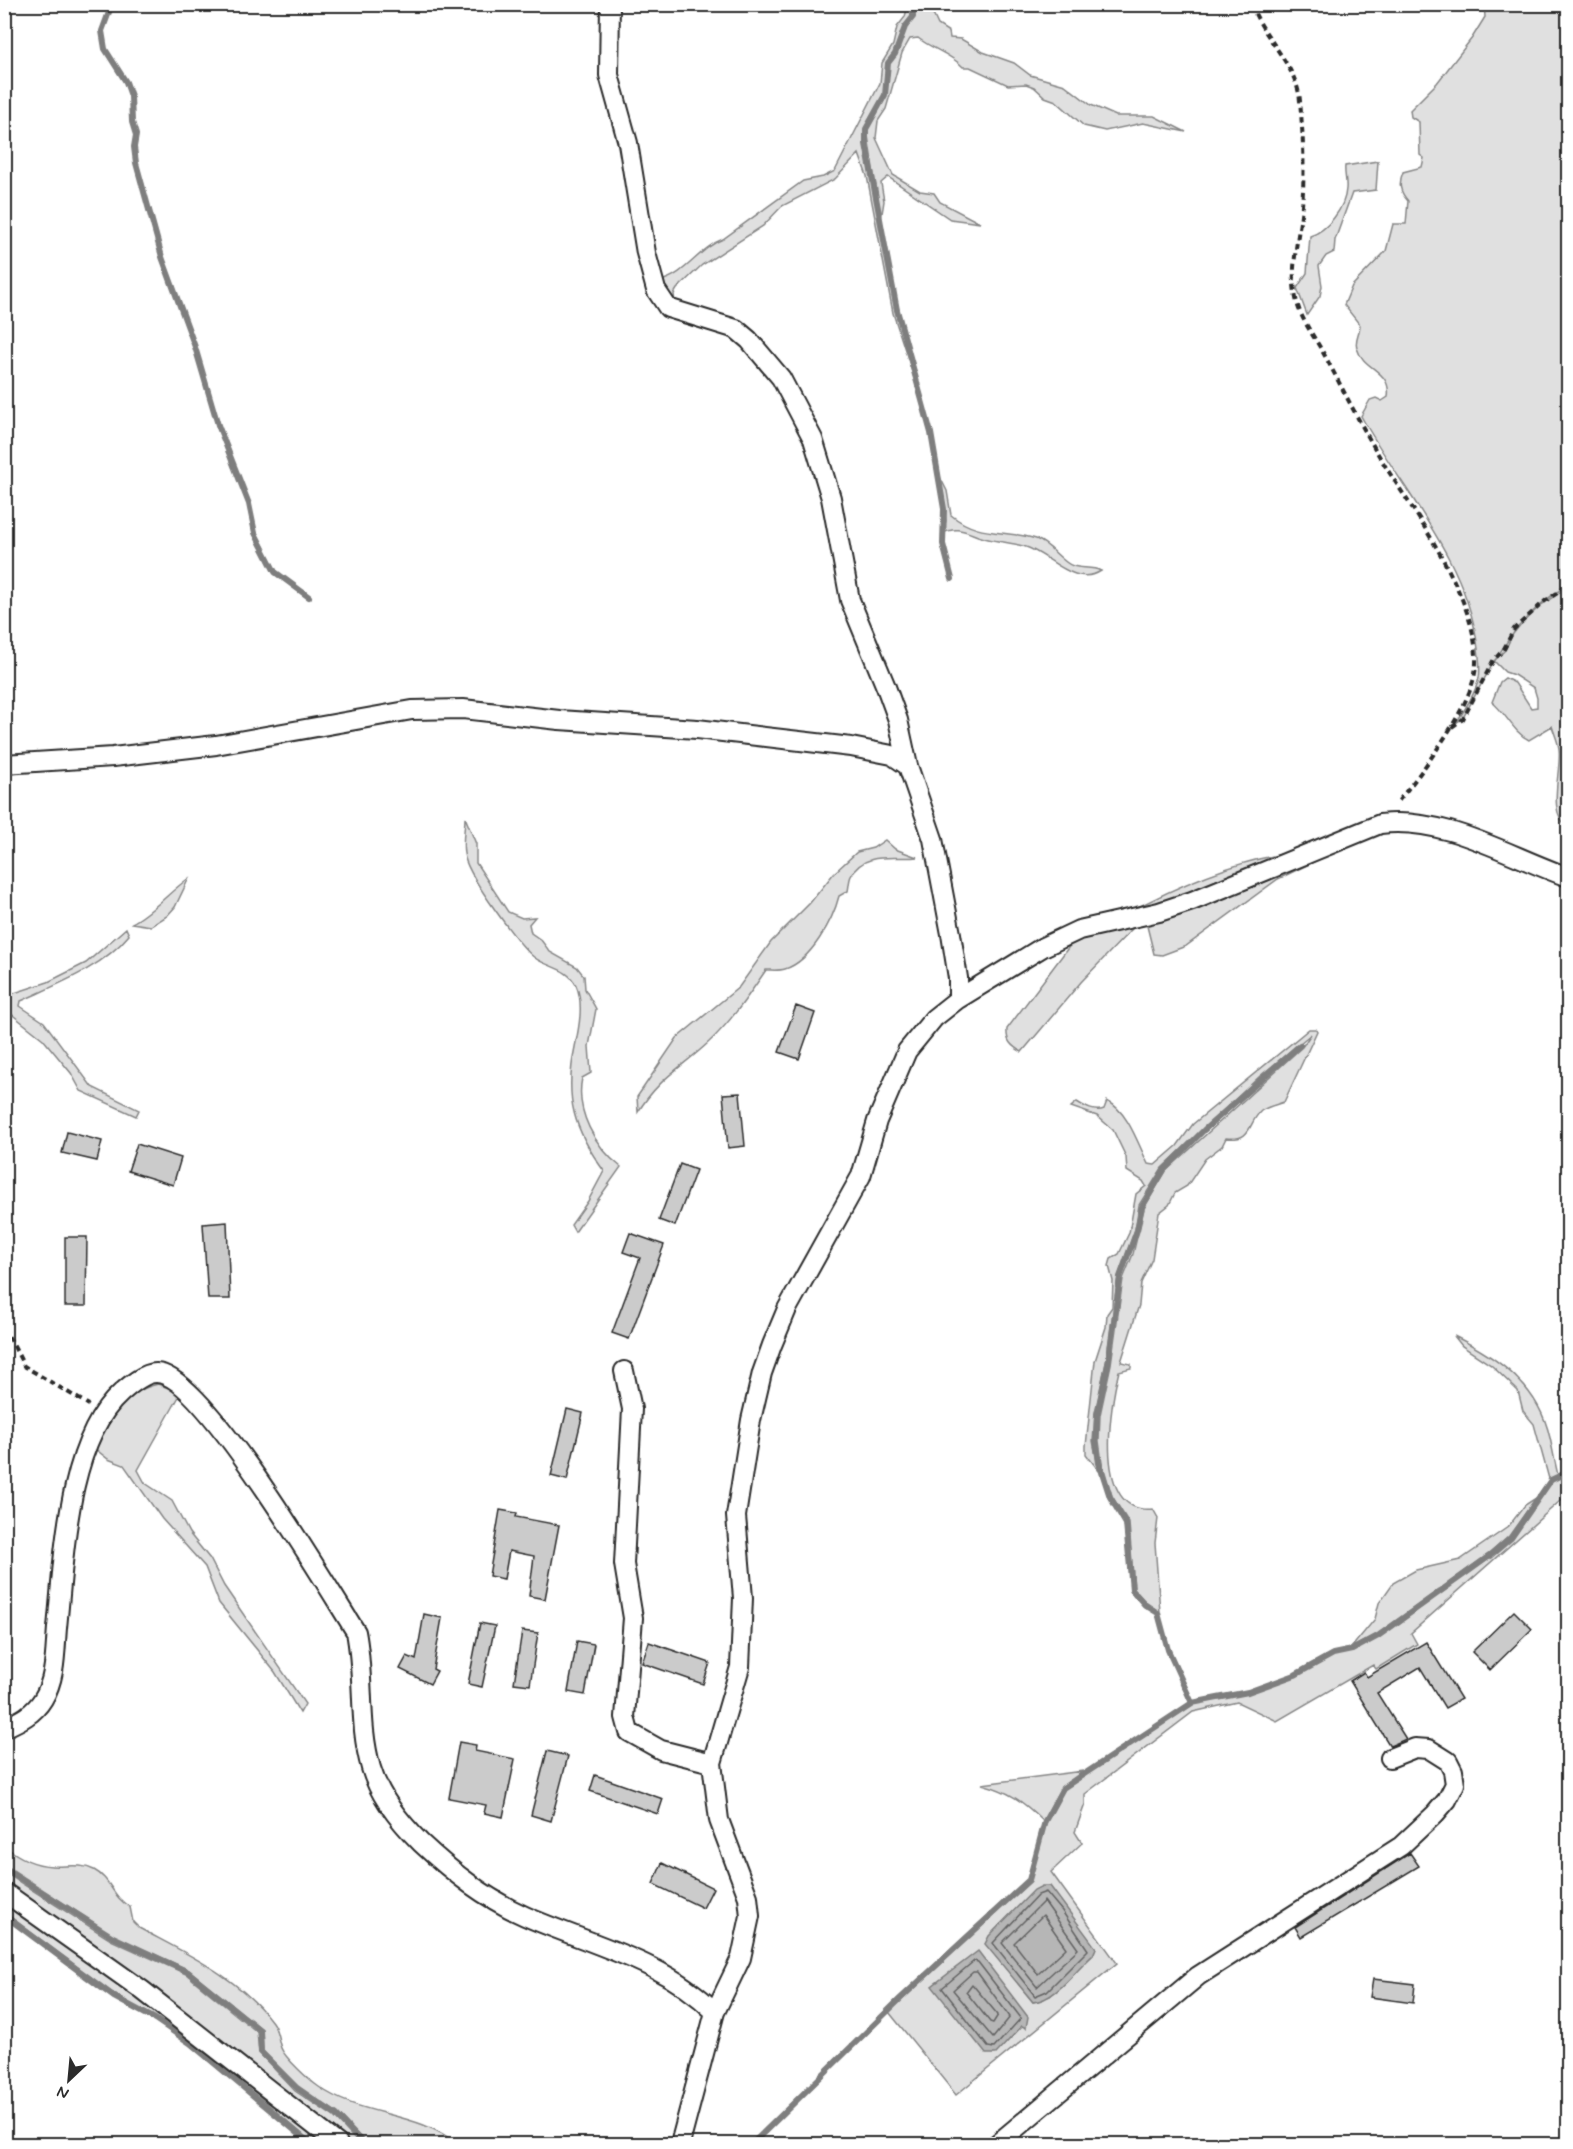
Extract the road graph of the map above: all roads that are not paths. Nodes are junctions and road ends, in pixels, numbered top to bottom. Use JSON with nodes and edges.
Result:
{"nodes":[{"id":1,"x":610,"y":4,"type":"edge"},
{"id":2,"x":4,"y":764,"type":"edge"},
{"id":3,"x":908,"y":766,"type":"junction"},
{"id":4,"x":1569,"y":878,"type":"edge"},
{"id":5,"x":958,"y":999,"type":"junction"},
{"id":6,"x":624,"y":1371,"type":"dead end"},
{"id":7,"x":4,"y":1728,"type":"edge"},
{"id":8,"x":1390,"y":1758,"type":"dead end"},
{"id":9,"x":712,"y":1764,"type":"junction"},
{"id":10,"x":4,"y":1892,"type":"edge"},
{"id":11,"x":715,"y":2012,"type":"junction"},
{"id":12,"x":338,"y":2145,"type":"edge"},
{"id":13,"x":680,"y":2145,"type":"edge"},
{"id":14,"x":997,"y":2145,"type":"edge"}],
"edges":[{"from":1,"to":3,"type":"street"},
{"from":2,"to":3,"type":"street"},
{"from":3,"to":5,"type":"street"},
{"from":4,"to":5,"type":"street"},
{"from":5,"to":9,"type":"street"},
{"from":6,"to":9,"type":"street"},
{"from":7,"to":11,"type":"street"},
{"from":8,"to":14,"type":"street"},
{"from":9,"to":11,"type":"street"},
{"from":10,"to":12,"type":"street"},
{"from":11,"to":13,"type":"street"}]}
